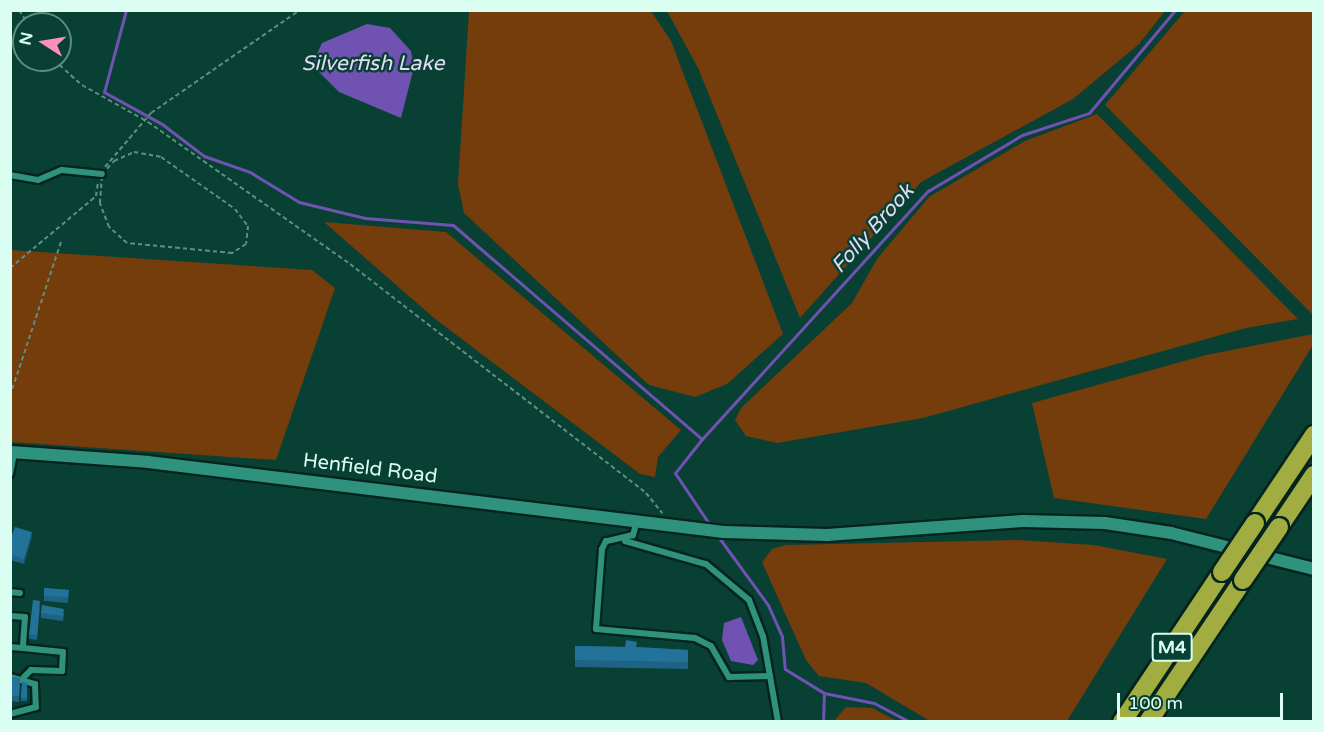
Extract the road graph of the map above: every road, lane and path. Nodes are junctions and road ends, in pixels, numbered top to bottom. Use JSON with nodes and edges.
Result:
{"nodes":[{"id":1,"x":300,"y":10,"type":"edge"},
{"id":2,"x":67,"y":72,"type":"edge"},
{"id":3,"x":148,"y":121,"type":"junction"},
{"id":4,"x":101,"y":174,"type":"junction"},
{"id":5,"x":10,"y":175,"type":"edge"},
{"id":6,"x":62,"y":239,"type":"dead end"},
{"id":7,"x":10,"y":268,"type":"edge"},
{"id":8,"x":10,"y":396,"type":"edge"},
{"id":9,"x":1314,"y":435,"type":"edge"},
{"id":10,"x":12,"y":453,"type":"edge"},
{"id":11,"x":10,"y":474,"type":"edge"},
{"id":12,"x":1314,"y":475,"type":"edge"},
{"id":13,"x":637,"y":522,"type":"junction"},
{"id":14,"x":662,"y":525,"type":"junction"},
{"id":15,"x":624,"y":541,"type":"junction"},
{"id":16,"x":1314,"y":569,"type":"edge"},
{"id":17,"x":10,"y":592,"type":"edge"},
{"id":18,"x":20,"y":593,"type":"dead end"},
{"id":19,"x":10,"y":616,"type":"edge"},
{"id":20,"x":10,"y":647,"type":"edge"},
{"id":21,"x":23,"y":648,"type":"junction"},
{"id":22,"x":770,"y":676,"type":"junction"},
{"id":23,"x":10,"y":677,"type":"edge"},
{"id":24,"x":24,"y":677,"type":"junction"},
{"id":25,"x":10,"y":714,"type":"edge"},
{"id":26,"x":778,"y":722,"type":"edge"},
{"id":27,"x":1122,"y":722,"type":"edge"},
{"id":28,"x":1148,"y":722,"type":"edge"}],
"edges":[{"from":1,"to":3,"type":"path"},
{"from":2,"to":3,"type":"path"},
{"from":3,"to":4,"type":"path"},
{"from":3,"to":14,"type":"path"},
{"from":4,"to":4,"type":"path"},
{"from":4,"to":5,"type":"lane"},
{"from":4,"to":7,"type":"path"},
{"from":6,"to":8,"type":"path"},
{"from":9,"to":27,"type":"highway","number":"M4","bridge":true},
{"from":10,"to":11,"type":"lane"},
{"from":10,"to":13,"type":"street","name":"Henfield Road"},
{"from":12,"to":28,"type":"highway","number":"M4","bridge":true},
{"from":13,"to":14,"type":"street","name":"Henfield Road"},
{"from":13,"to":15,"type":"lane"},
{"from":14,"to":16,"type":"street","name":"Henfield Road"},
{"from":15,"to":22,"type":"lane"},
{"from":15,"to":22,"type":"lane"},
{"from":17,"to":18,"type":"lane"},
{"from":19,"to":21,"type":"lane"},
{"from":20,"to":21,"type":"lane"},
{"from":21,"to":24,"type":"lane"},
{"from":22,"to":26,"type":"lane"},
{"from":23,"to":24,"type":"lane"},
{"from":24,"to":25,"type":"lane"}]}
